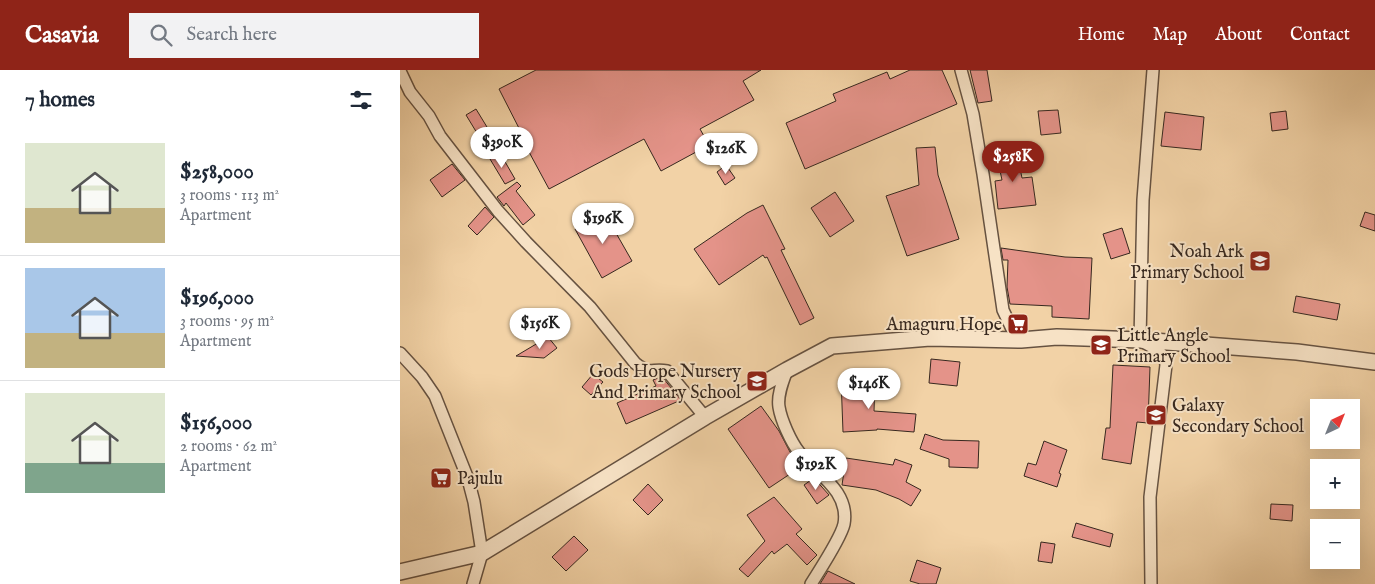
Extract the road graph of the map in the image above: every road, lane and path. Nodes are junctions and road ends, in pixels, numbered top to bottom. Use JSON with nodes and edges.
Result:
{"nodes":[{"id":1,"x":961,"y":70,"type":"edge"},
{"id":2,"x":1153,"y":70,"type":"edge"},
{"id":3,"x":400,"y":71,"type":"edge"},
{"id":4,"x":1021,"y":340,"type":"junction"},
{"id":5,"x":1140,"y":340,"type":"junction"},
{"id":6,"x":400,"y":352,"type":"edge"},
{"id":7,"x":1375,"y":362,"type":"edge"},
{"id":8,"x":787,"y":370,"type":"junction"},
{"id":9,"x":705,"y":417,"type":"junction"},
{"id":10,"x":482,"y":553,"type":"junction"},
{"id":11,"x":400,"y":572,"type":"edge"},
{"id":12,"x":1153,"y":582,"type":"edge"},
{"id":13,"x":473,"y":584,"type":"edge"},
{"id":14,"x":811,"y":584,"type":"edge"}],
"edges":[{"from":1,"to":4,"type":"street"},
{"from":2,"to":5,"type":"street"},
{"from":3,"to":9,"type":"street"},
{"from":4,"to":5,"type":"street"},
{"from":4,"to":8,"type":"street"},
{"from":5,"to":7,"type":"street"},
{"from":5,"to":12,"type":"street"},
{"from":6,"to":10,"type":"street"},
{"from":8,"to":9,"type":"street"},
{"from":8,"to":14,"type":"street"},
{"from":9,"to":10,"type":"street"},
{"from":10,"to":11,"type":"street"},
{"from":10,"to":13,"type":"street"}]}
